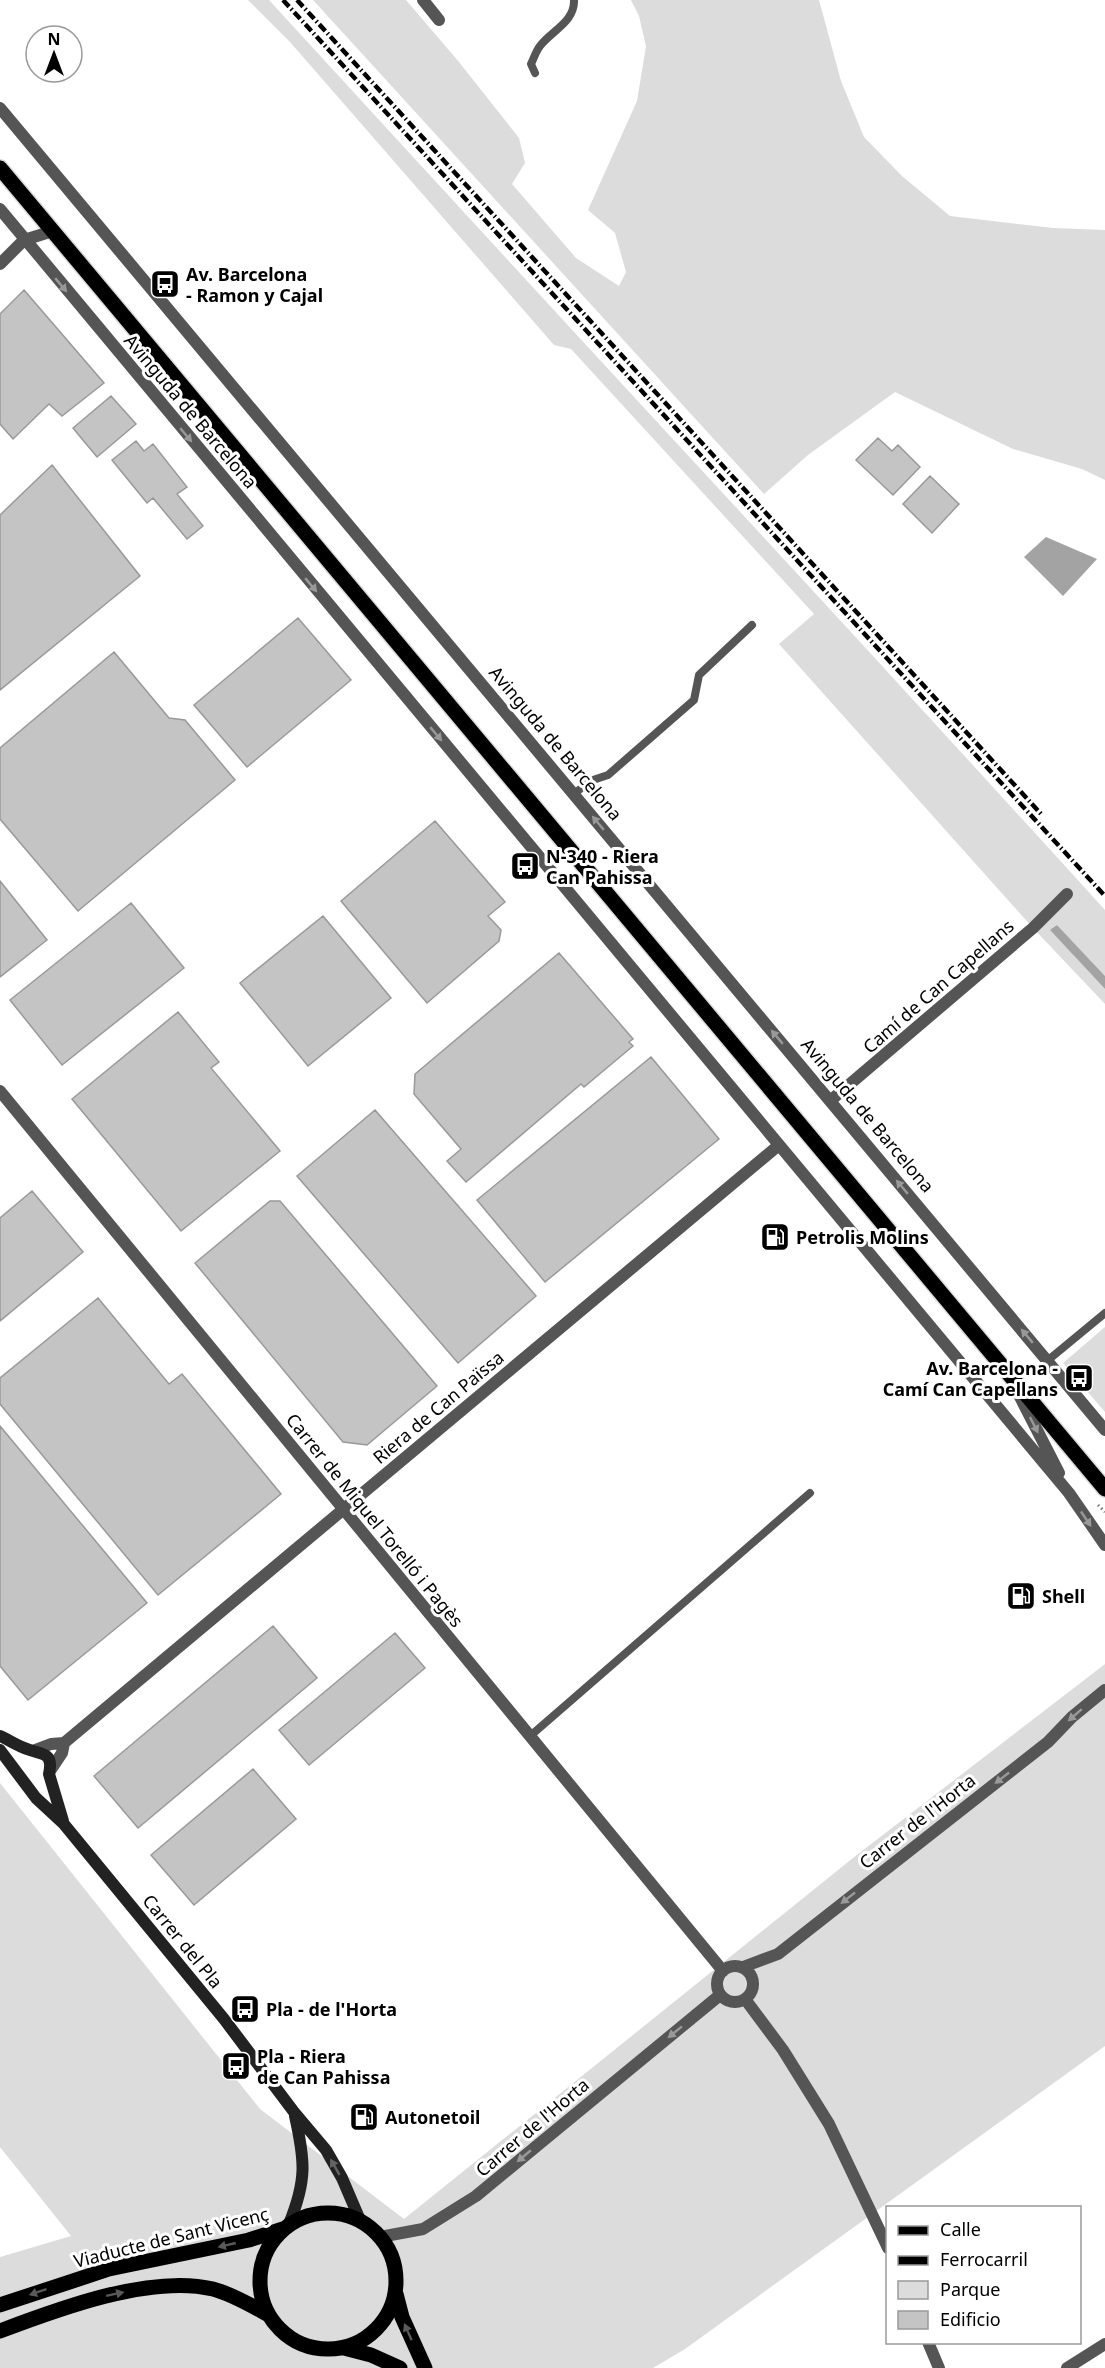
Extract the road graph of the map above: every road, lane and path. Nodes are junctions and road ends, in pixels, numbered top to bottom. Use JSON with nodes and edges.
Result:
{"nodes":[{"id":1,"x":423,"y":0,"type":"edge"},
{"id":2,"x":574,"y":0,"type":"edge"},
{"id":3,"x":440,"y":20,"type":"dead end"},
{"id":4,"x":535,"y":74,"type":"dead end"},
{"id":5,"x":0,"y":108,"type":"edge"},
{"id":6,"x":0,"y":168,"type":"edge"},
{"id":7,"x":0,"y":209,"type":"edge"},
{"id":8,"x":53,"y":231,"type":"junction"},
{"id":9,"x":24,"y":240,"type":"junction"},
{"id":10,"x":0,"y":264,"type":"edge"},
{"id":11,"x":752,"y":625,"type":"dead end"},
{"id":12,"x":574,"y":795,"type":"junction"},
{"id":13,"x":1067,"y":894,"type":"dead end"},
{"id":14,"x":0,"y":1091,"type":"edge"},
{"id":15,"x":830,"y":1101,"type":"junction"},
{"id":16,"x":779,"y":1145,"type":"junction"},
{"id":17,"x":1105,"y":1313,"type":"edge"},
{"id":18,"x":1047,"y":1360,"type":"junction"},
{"id":19,"x":1008,"y":1373,"type":"junction"},
{"id":20,"x":1105,"y":1430,"type":"edge"},
{"id":21,"x":1105,"y":1489,"type":"edge"},
{"id":22,"x":810,"y":1493,"type":"dead end"},
{"id":23,"x":1069,"y":1493,"type":"junction"},
{"id":24,"x":342,"y":1510,"type":"junction"},
{"id":25,"x":1105,"y":1545,"type":"edge"},
{"id":26,"x":1105,"y":1690,"type":"edge"},
{"id":27,"x":0,"y":1736,"type":"edge"},
{"id":28,"x":529,"y":1737,"type":"junction"},
{"id":29,"x":64,"y":1743,"type":"junction"},
{"id":30,"x":0,"y":1750,"type":"edge"},
{"id":31,"x":33,"y":1751,"type":"junction"},
{"id":32,"x":15,"y":1770,"type":"junction"},
{"id":33,"x":50,"y":1772,"type":"junction"},
{"id":34,"x":26,"y":1783,"type":"junction"},
{"id":35,"x":63,"y":1823,"type":"junction"},
{"id":36,"x":743,"y":1968,"type":"junction"},
{"id":37,"x":723,"y":1971,"type":"junction"},
{"id":38,"x":720,"y":1995,"type":"junction"},
{"id":39,"x":745,"y":1999,"type":"junction"},
{"id":40,"x":294,"y":2112,"type":"junction"},
{"id":41,"x":360,"y":2220,"type":"junction"},
{"id":42,"x":286,"y":2227,"type":"junction"},
{"id":43,"x":380,"y":2236,"type":"junction"},
{"id":44,"x":886,"y":2243,"type":"edge"},
{"id":45,"x":396,"y":2294,"type":"junction"},
{"id":46,"x":0,"y":2305,"type":"edge"},
{"id":47,"x":267,"y":2314,"type":"junction"},
{"id":48,"x":0,"y":2331,"type":"edge"},
{"id":49,"x":928,"y":2344,"type":"edge"},
{"id":50,"x":1105,"y":2344,"type":"edge"},
{"id":51,"x":344,"y":2348,"type":"junction"},
{"id":52,"x":399,"y":2368,"type":"edge"},
{"id":53,"x":425,"y":2368,"type":"edge"},
{"id":54,"x":939,"y":2368,"type":"edge"},
{"id":55,"x":1067,"y":2368,"type":"edge"}],
"edges":[{"from":1,"to":3,"type":"street"},
{"from":2,"to":4,"type":"lane"},
{"from":5,"to":12,"type":"street","name":"Avinguda de Barcelona"},
{"from":6,"to":8,"type":"main road","name":"Avinguda de Barcelona"},
{"from":7,"to":9,"type":"street","name":"Avinguda de Barcelona"},
{"from":8,"to":9,"type":"street"},
{"from":8,"to":19,"type":"main road","name":"Avinguda de Barcelona"},
{"from":9,"to":10,"type":"street"},
{"from":9,"to":16,"type":"street","name":"Avinguda de Barcelona","one_way":true},
{"from":11,"to":12,"type":"lane"},
{"from":15,"to":12,"type":"street","name":"Avinguda de Barcelona","one_way":true},
{"from":13,"to":15,"type":"street","name":"Camí de Can Capellans"},
{"from":14,"to":24,"type":"street","name":"Carrer de Miquel Torelló i Pagès"},
{"from":18,"to":15,"type":"street","name":"Avinguda de Barcelona","one_way":true},
{"from":16,"to":23,"type":"street","name":"Avinguda de Barcelona"},
{"from":16,"to":24,"type":"street","name":"Riera de Can Païssa"},
{"from":17,"to":18,"type":"lane"},
{"from":18,"to":20,"type":"street","name":"Avinguda de Barcelona"},
{"from":19,"to":21,"type":"main road","name":"Avinguda de Barcelona"},
{"from":19,"to":23,"type":"street","name":"Avinguda de Barcelona","one_way":true},
{"from":22,"to":28,"type":"lane"},
{"from":23,"to":25,"type":"street","name":"Avinguda de Barcelona","one_way":true},
{"from":24,"to":28,"type":"street","name":"Carrer de Miquel Torelló i Pagès"},
{"from":24,"to":29,"type":"street","name":"Riera de Can Païssa"},
{"from":26,"to":36,"type":"street","name":"Carrer de l'Horta","one_way":true},
{"from":27,"to":31,"type":"main road","name":"Carrer del Pla"},
{"from":28,"to":37,"type":"street","name":"Carrer de Miquel Torelló i Pagès"},
{"from":29,"to":31,"type":"street","name":"Riera de Can Païssa"},
{"from":29,"to":33,"type":"street","name":"Riera de Can Païssa"},
{"from":30,"to":32,"type":"main road","name":"Carrer del Pla"},
{"from":31,"to":32,"type":"main road"},
{"from":31,"to":33,"type":"main road","name":"Carrer del Pla"},
{"from":32,"to":34,"type":"main road","name":"Carrer del Pla"},
{"from":33,"to":34,"type":"main road"},
{"from":33,"to":35,"type":"main road","name":"Carrer del Pla"},
{"from":34,"to":35,"type":"main road","name":"Carrer del Pla"},
{"from":35,"to":40,"type":"main road","name":"Carrer del Pla"},
{"from":36,"to":37,"type":"street"},
{"from":36,"to":39,"type":"street"},
{"from":37,"to":38,"type":"street"},
{"from":38,"to":39,"type":"street"},
{"from":38,"to":43,"type":"street","name":"Carrer de l'Horta","one_way":true},
{"from":39,"to":44,"type":"street"},
{"from":41,"to":40,"type":"main road","name":"Carrer del Pla","one_way":true},
{"from":40,"to":42,"type":"main road"},
{"from":41,"to":42,"type":"main road"},
{"from":41,"to":43,"type":"main road"},
{"from":42,"to":46,"type":"main road","name":"Viaducte de Sant Vicenç","one_way":true},
{"from":42,"to":47,"type":"main road"},
{"from":43,"to":45,"type":"main road"},
{"from":45,"to":51,"type":"main road"},
{"from":53,"to":45,"type":"main road","one_way":true},
{"from":48,"to":47,"type":"main road","one_way":true},
{"from":47,"to":51,"type":"main road"},
{"from":49,"to":54,"type":"street"},
{"from":50,"to":55,"type":"street"},
{"from":51,"to":52,"type":"main road"}]}
